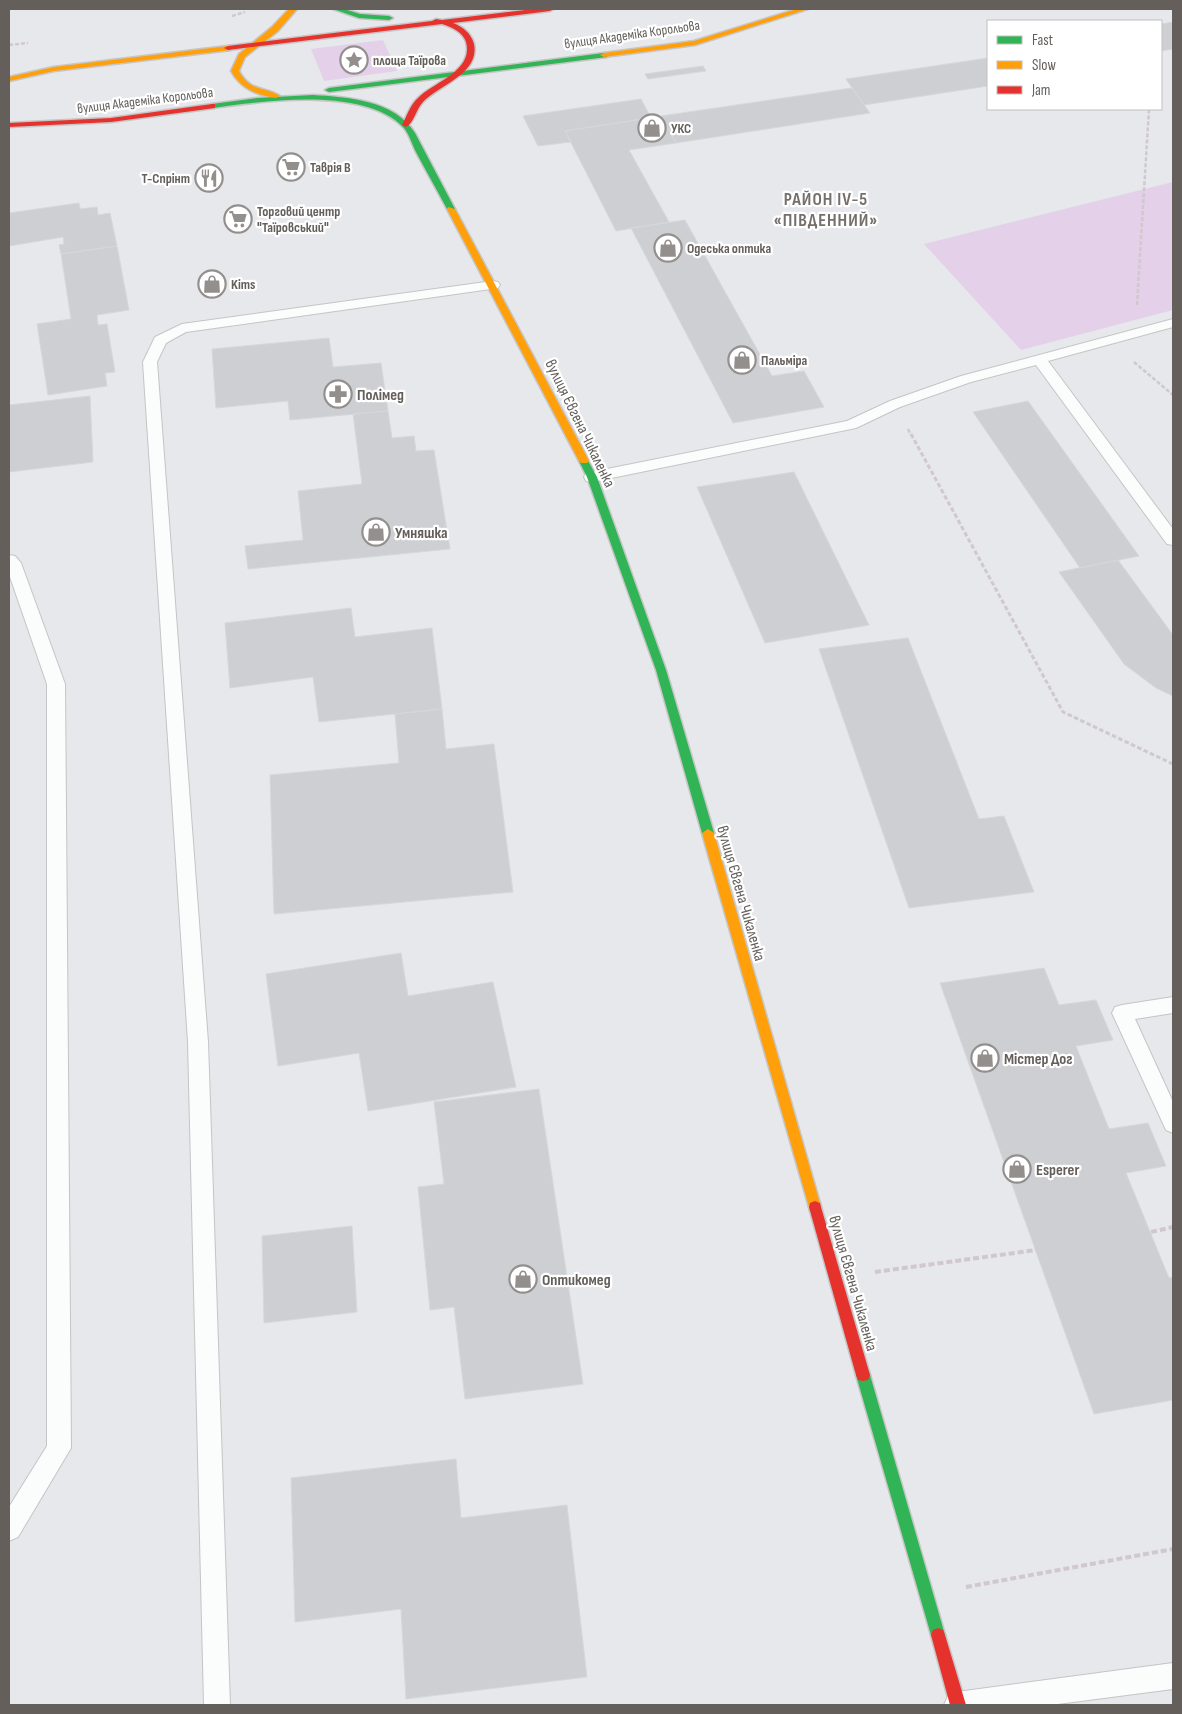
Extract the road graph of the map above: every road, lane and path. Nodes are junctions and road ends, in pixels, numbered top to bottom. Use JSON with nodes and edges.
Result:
{"nodes":[{"id":1,"x":293,"y":9,"type":"edge"},
{"id":2,"x":337,"y":9,"type":"edge"},
{"id":3,"x":550,"y":9,"type":"edge"},
{"id":4,"x":804,"y":9,"type":"edge"},
{"id":5,"x":441,"y":22,"type":"junction"},
{"id":6,"x":257,"y":44,"type":"junction"},
{"id":7,"x":459,"y":72,"type":"junction"},
{"id":8,"x":9,"y":79,"type":"edge"},
{"id":9,"x":285,"y":96,"type":"junction"},
{"id":10,"x":1149,"y":110,"type":"edge"},
{"id":11,"x":406,"y":125,"type":"junction"},
{"id":12,"x":9,"y":126,"type":"edge"},
{"id":13,"x":492,"y":285,"type":"junction"},
{"id":14,"x":1173,"y":323,"type":"edge"},
{"id":15,"x":1136,"y":333,"type":"junction"},
{"id":16,"x":1108,"y":340,"type":"junction"},
{"id":17,"x":1038,"y":359,"type":"junction"},
{"id":18,"x":1173,"y":395,"type":"edge"},
{"id":19,"x":895,"y":404,"type":"junction"},
{"id":20,"x":592,"y":477,"type":"junction"},
{"id":21,"x":1173,"y":540,"type":"edge"},
{"id":22,"x":9,"y":560,"type":"edge"},
{"id":23,"x":1173,"y":764,"type":"edge"},
{"id":24,"x":1173,"y":1004,"type":"edge"},
{"id":25,"x":1173,"y":1124,"type":"edge"},
{"id":26,"x":1173,"y":1227,"type":"edge"},
{"id":27,"x":1150,"y":1232,"type":"dead end"},
{"id":28,"x":1036,"y":1250,"type":"dead end"},
{"id":29,"x":835,"y":1277,"type":"junction"},
{"id":30,"x":9,"y":1529,"type":"edge"},
{"id":31,"x":1173,"y":1549,"type":"edge"},
{"id":32,"x":926,"y":1594,"type":"junction"},
{"id":33,"x":1173,"y":1676,"type":"edge"},
{"id":34,"x":217,"y":1705,"type":"edge"},
{"id":35,"x":958,"y":1705,"type":"edge"}],
"edges":[{"from":1,"to":6,"type":"main road"},
{"from":2,"to":5,"type":"main road"},
{"from":3,"to":5,"type":"main road"},
{"from":4,"to":7,"type":"main road","name":"вулиця Академіка Корольова"},
{"from":5,"to":6,"type":"main road"},
{"from":5,"to":7,"type":"main road"},
{"from":6,"to":8,"type":"main road"},
{"from":6,"to":9,"type":"main road"},
{"from":7,"to":9,"type":"main road"},
{"from":7,"to":11,"type":"main road"},
{"from":9,"to":11,"type":"main road","name":"вулиця Євгена Чикаленка"},
{"from":9,"to":12,"type":"main road","name":"вулиця Академіка Корольова"},
{"from":10,"to":15,"type":"path"},
{"from":11,"to":13,"type":"main road","name":"вулиця Євгена Чикаленка"},
{"from":13,"to":20,"type":"main road","name":"вулиця Євгена Чикаленка"},
{"from":13,"to":34,"type":"lane"},
{"from":14,"to":15,"type":"lane"},
{"from":15,"to":16,"type":"lane"},
{"from":16,"to":17,"type":"lane"},
{"from":16,"to":18,"type":"path"},
{"from":17,"to":19,"type":"lane"},
{"from":17,"to":21,"type":"lane"},
{"from":19,"to":20,"type":"lane"},
{"from":19,"to":23,"type":"path"},
{"from":20,"to":29,"type":"main road","name":"вулиця Євгена Чикаленка"},
{"from":22,"to":30,"type":"lane"},
{"from":24,"to":25,"type":"lane"},
{"from":26,"to":27,"type":"path"},
{"from":28,"to":29,"type":"path"},
{"from":29,"to":32,"type":"main road","name":"вулиця Євгена Чикаленка"},
{"from":31,"to":32,"type":"path"},
{"from":32,"to":35,"type":"main road","name":"вулиця Євгена Чикаленка"},
{"from":33,"to":35,"type":"lane"}]}
